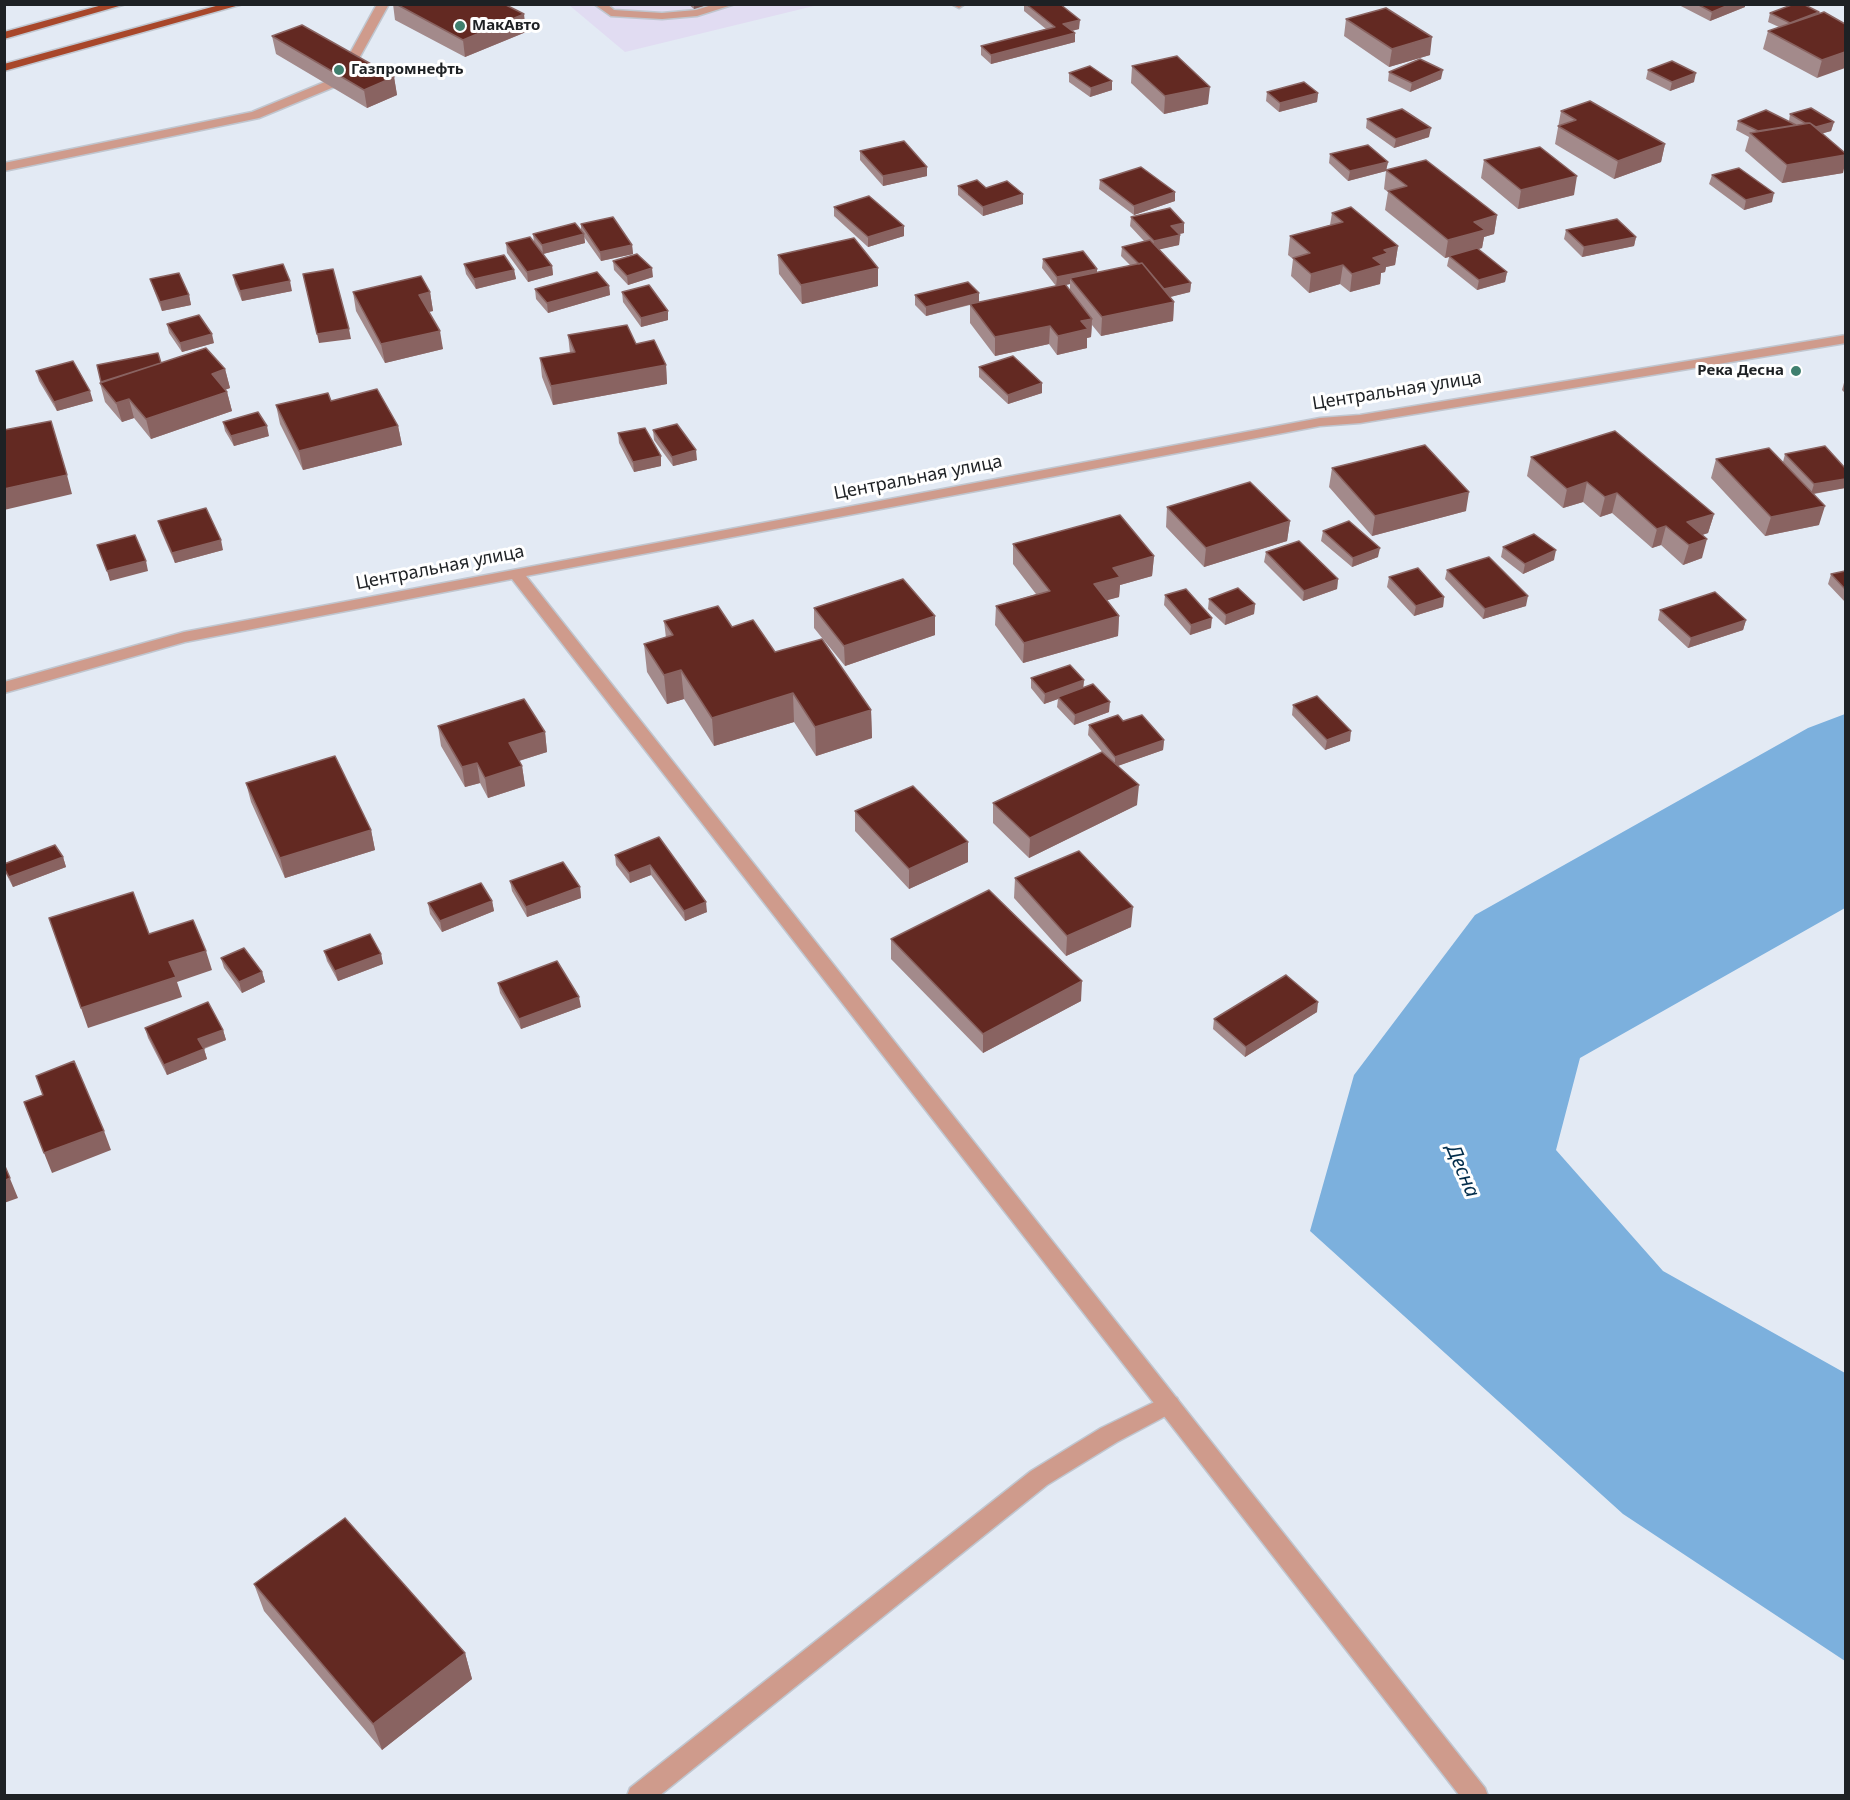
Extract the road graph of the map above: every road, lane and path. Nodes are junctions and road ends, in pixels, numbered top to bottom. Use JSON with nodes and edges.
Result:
{"nodes":[{"id":1,"x":121,"y":4,"type":"edge"},
{"id":2,"x":238,"y":4,"type":"edge"},
{"id":3,"x":383,"y":4,"type":"edge"},
{"id":4,"x":599,"y":4,"type":"edge"},
{"id":5,"x":730,"y":4,"type":"edge"},
{"id":6,"x":4,"y":36,"type":"edge"},
{"id":7,"x":4,"y":69,"type":"edge"},
{"id":8,"x":4,"y":167,"type":"edge"},
{"id":9,"x":1845,"y":339,"type":"edge"},
{"id":10,"x":516,"y":573,"type":"junction"},
{"id":11,"x":4,"y":688,"type":"edge"},
{"id":12,"x":1169,"y":1404,"type":"junction"},
{"id":13,"x":639,"y":1796,"type":"edge"},
{"id":14,"x":1476,"y":1796,"type":"edge"}],
"edges":[{"from":1,"to":6,"type":"highway"},
{"from":2,"to":7,"type":"highway"},
{"from":3,"to":8,"type":"street"},
{"from":4,"to":5,"type":"street"},
{"from":9,"to":10,"type":"street","name":"Центральная улица"},
{"from":10,"to":11,"type":"street","name":"Центральная улица"},
{"from":10,"to":12,"type":"street"},
{"from":12,"to":13,"type":"street"},
{"from":12,"to":14,"type":"street"}]}
